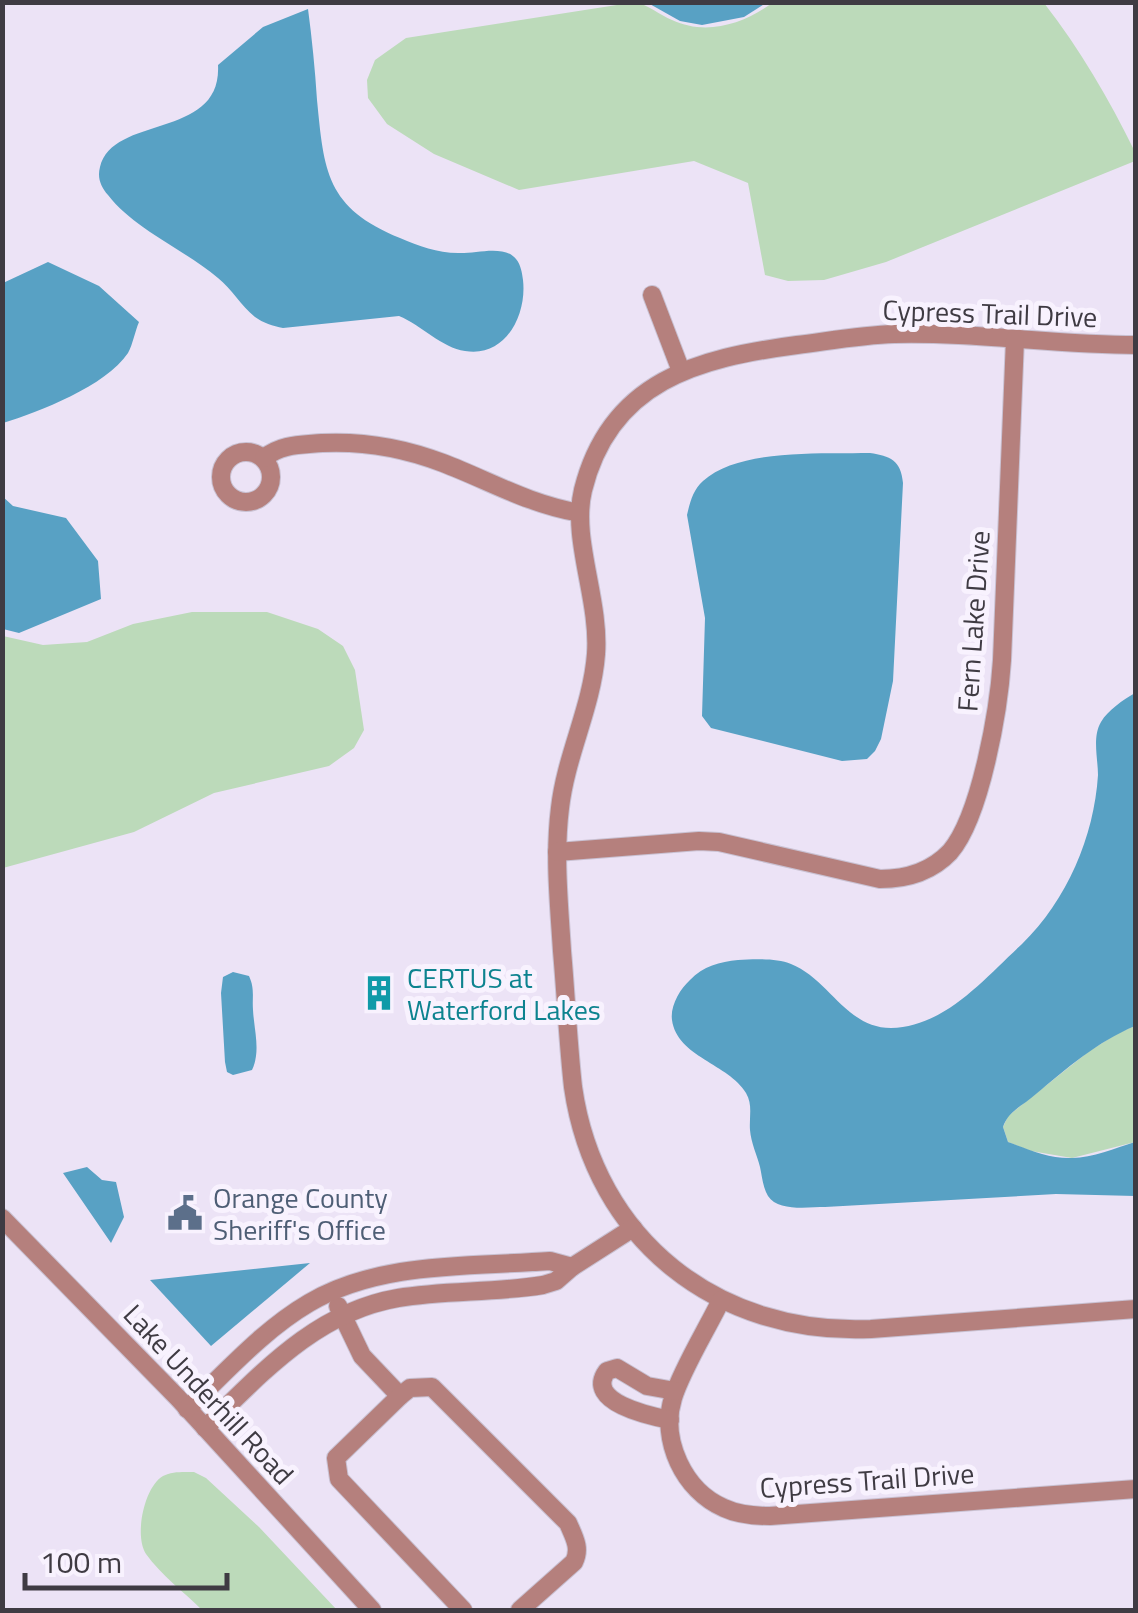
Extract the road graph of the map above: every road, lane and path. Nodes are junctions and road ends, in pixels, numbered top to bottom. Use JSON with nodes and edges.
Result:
{"nodes":[{"id":1,"x":652,"y":296,"type":"dead end"},
{"id":2,"x":1015,"y":339,"type":"junction"},
{"id":3,"x":1136,"y":345,"type":"edge"},
{"id":4,"x":681,"y":370,"type":"junction"},
{"id":5,"x":264,"y":458,"type":"dead end"},
{"id":6,"x":580,"y":513,"type":"junction"},
{"id":7,"x":557,"y":852,"type":"junction"},
{"id":8,"x":2,"y":1218,"type":"edge"},
{"id":9,"x":633,"y":1228,"type":"junction"},
{"id":10,"x":484,"y":1266,"type":"junction"},
{"id":11,"x":572,"y":1267,"type":"junction"},
{"id":12,"x":485,"y":1290,"type":"junction"},
{"id":13,"x":332,"y":1292,"type":"junction"},
{"id":14,"x":721,"y":1300,"type":"junction"},
{"id":15,"x":1136,"y":1309,"type":"edge"},
{"id":16,"x":342,"y":1316,"type":"junction"},
{"id":17,"x":676,"y":1391,"type":"junction"},
{"id":18,"x":400,"y":1396,"type":"junction"},
{"id":19,"x":187,"y":1409,"type":"junction"},
{"id":20,"x":670,"y":1420,"type":"junction"},
{"id":21,"x":205,"y":1428,"type":"junction"},
{"id":22,"x":1136,"y":1488,"type":"edge"},
{"id":23,"x":372,"y":1610,"type":"edge"},
{"id":24,"x":464,"y":1610,"type":"edge"},
{"id":25,"x":520,"y":1610,"type":"edge"}],
"edges":[{"from":1,"to":4,"type":"street"},
{"from":2,"to":3,"type":"street","name":"Cypress Trail Drive"},
{"from":2,"to":4,"type":"street","name":"Cypress Trail Drive"},
{"from":2,"to":7,"type":"street","name":"Fern Lake Drive"},
{"from":4,"to":6,"type":"street","name":"Cypress Trail Drive"},
{"from":5,"to":6,"type":"street"},
{"from":6,"to":7,"type":"street","name":"Cypress Trail Drive"},
{"from":7,"to":9,"type":"street","name":"Cypress Trail Drive"},
{"from":8,"to":19,"type":"street","name":"Lake Underhill Road"},
{"from":9,"to":11,"type":"street"},
{"from":9,"to":14,"type":"street","name":"Cypress Trail Drive"},
{"from":10,"to":11,"type":"street"},
{"from":10,"to":12,"type":"street"},
{"from":10,"to":13,"type":"street"},
{"from":11,"to":12,"type":"street"},
{"from":12,"to":16,"type":"street"},
{"from":13,"to":16,"type":"street"},
{"from":13,"to":19,"type":"street"},
{"from":14,"to":15,"type":"street","name":"Cypress Trail Drive"},
{"from":14,"to":17,"type":"street","name":"Cypress Trail Drive"},
{"from":16,"to":18,"type":"street"},
{"from":16,"to":21,"type":"street"},
{"from":17,"to":20,"type":"street","name":"Cypress Trail Drive"},
{"from":17,"to":20,"type":"street"},
{"from":18,"to":24,"type":"street"},
{"from":18,"to":25,"type":"street"},
{"from":19,"to":21,"type":"street","name":"Lake Underhill Road"},
{"from":20,"to":22,"type":"street","name":"Cypress Trail Drive"},
{"from":21,"to":23,"type":"street","name":"Lake Underhill Road"}]}
